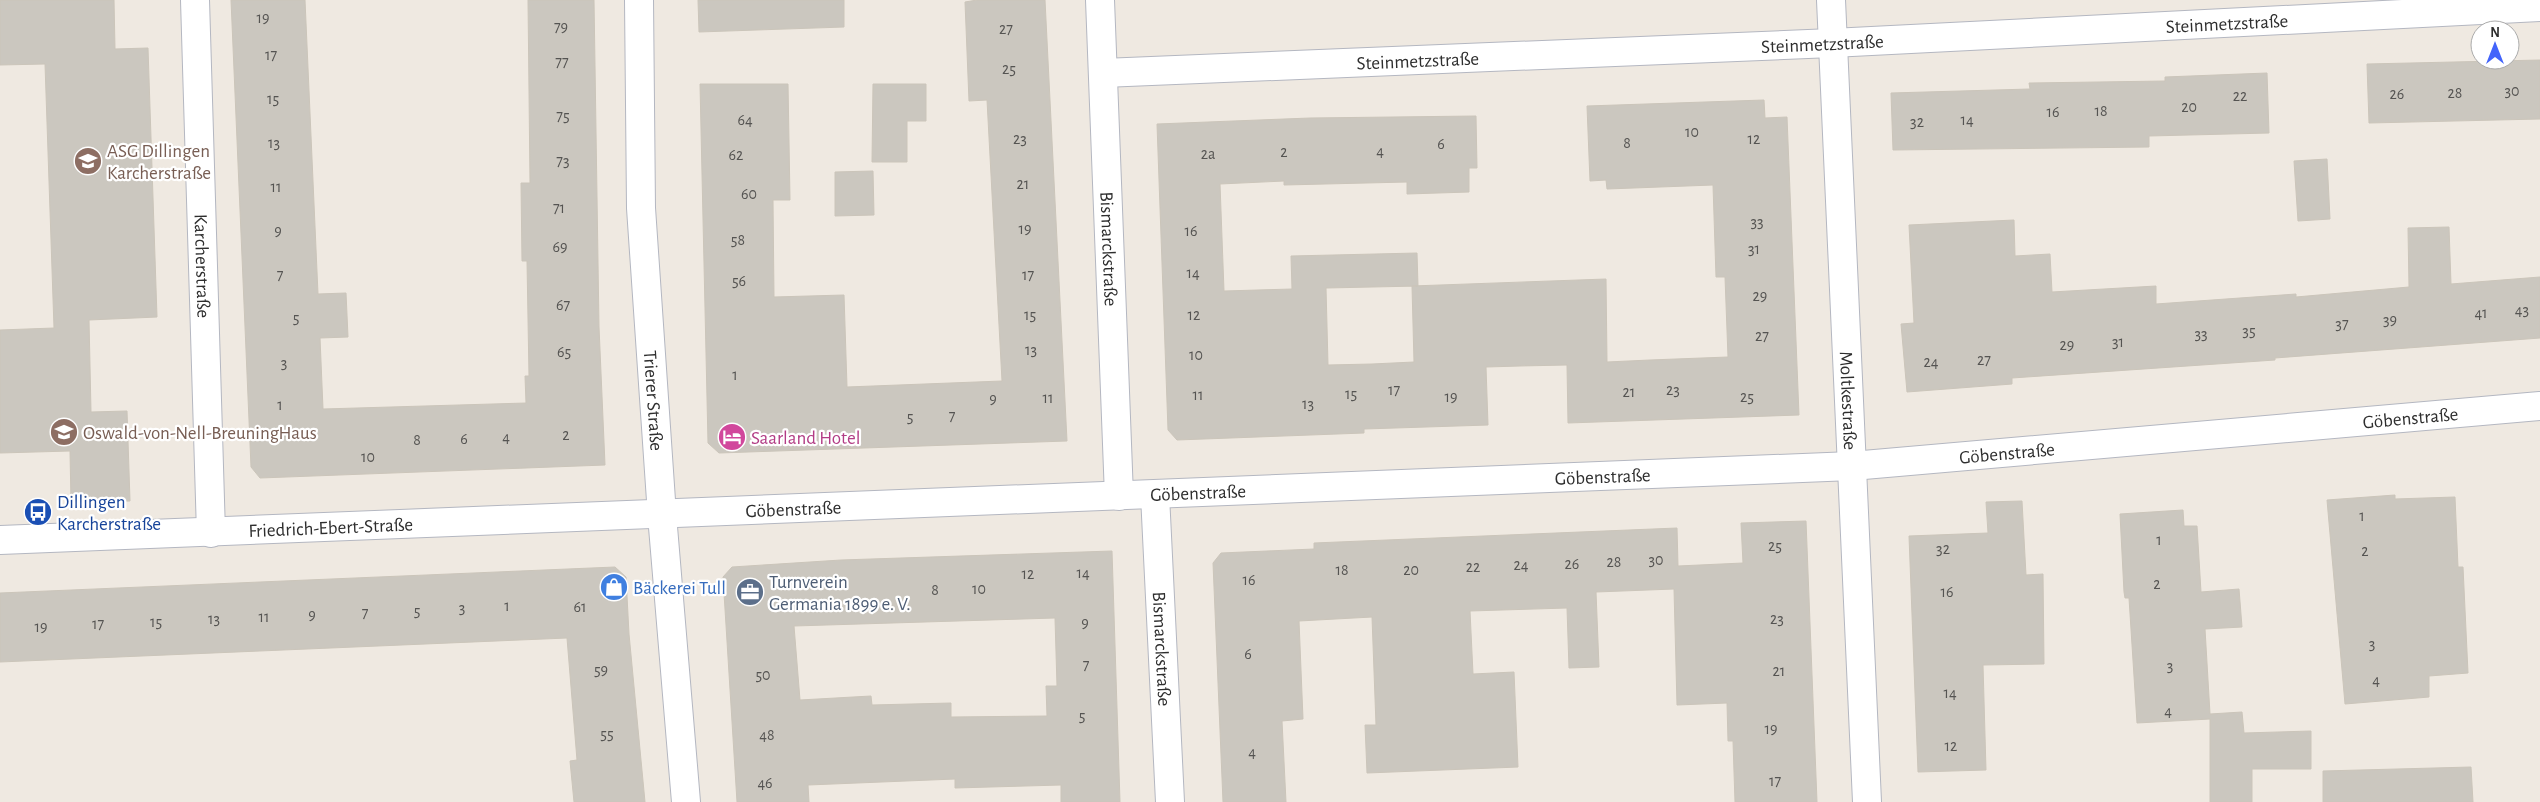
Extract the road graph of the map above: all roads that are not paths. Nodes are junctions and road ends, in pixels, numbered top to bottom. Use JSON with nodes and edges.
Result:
{"nodes":[{"id":1,"x":195,"y":0,"type":"edge"},
{"id":2,"x":639,"y":0,"type":"edge"},
{"id":3,"x":1100,"y":0,"type":"edge"},
{"id":4,"x":1830,"y":0,"type":"edge"},
{"id":5,"x":2540,"y":7,"type":"edge"},
{"id":6,"x":1832,"y":43,"type":"junction"},
{"id":7,"x":1103,"y":73,"type":"junction"},
{"id":8,"x":2540,"y":406,"type":"edge"},
{"id":9,"x":1852,"y":466,"type":"junction"},
{"id":10,"x":1155,"y":495,"type":"junction"},
{"id":11,"x":1119,"y":496,"type":"junction"},
{"id":12,"x":662,"y":515,"type":"junction"},
{"id":13,"x":211,"y":533,"type":"junction"},
{"id":14,"x":0,"y":540,"type":"edge"},
{"id":15,"x":686,"y":802,"type":"edge"},
{"id":16,"x":1170,"y":802,"type":"edge"},
{"id":17,"x":1867,"y":802,"type":"edge"}],
"edges":[{"from":1,"to":13,"type":"street","name":"Karcherstraße"},
{"from":2,"to":12,"type":"street","name":"Trierer Straße"},
{"from":3,"to":7,"type":"street","name":"Bismarckstraße"},
{"from":4,"to":6,"type":"street","name":"Moltkestraße"},
{"from":5,"to":6,"type":"street","name":"Steinmetzstraße"},
{"from":6,"to":7,"type":"street","name":"Steinmetzstraße"},
{"from":6,"to":9,"type":"street","name":"Moltkestraße"},
{"from":7,"to":11,"type":"street","name":"Bismarckstraße"},
{"from":8,"to":9,"type":"street","name":"Göbenstraße"},
{"from":9,"to":10,"type":"street","name":"Göbenstraße"},
{"from":9,"to":17,"type":"street","name":"Moltkestraße"},
{"from":10,"to":11,"type":"street","name":"Göbenstraße"},
{"from":10,"to":16,"type":"street","name":"Bismarckstraße"},
{"from":11,"to":12,"type":"street","name":"Göbenstraße"},
{"from":12,"to":13,"type":"street","name":"Friedrich-Ebert-Straße"},
{"from":12,"to":15,"type":"street","name":"Trierer Straße"},
{"from":13,"to":14,"type":"street","name":"Friedrich-Ebert-Straße"}]}
